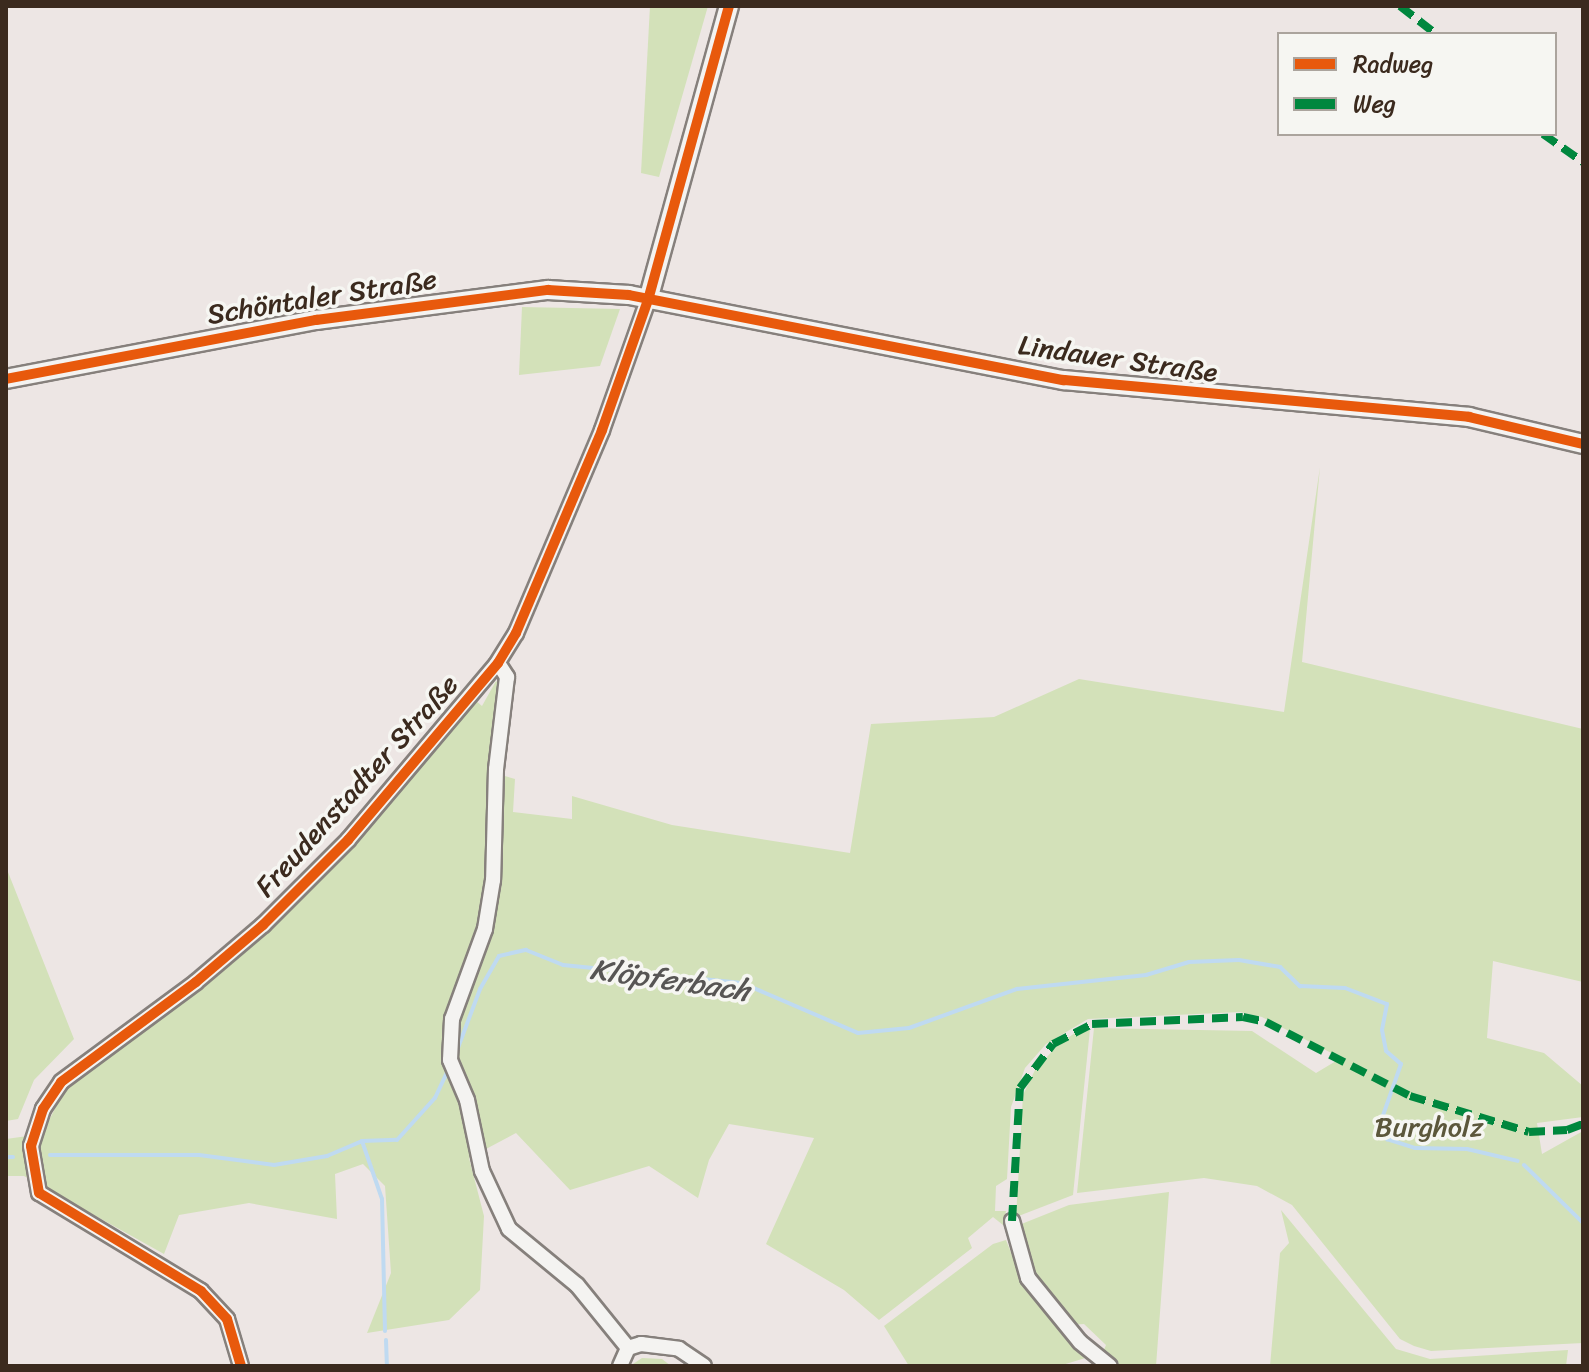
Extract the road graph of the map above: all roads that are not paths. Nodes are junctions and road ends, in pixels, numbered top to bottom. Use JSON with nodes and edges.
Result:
{"nodes":[{"id":1,"x":729,"y":6,"type":"edge"},
{"id":2,"x":648,"y":300,"type":"junction"},
{"id":3,"x":6,"y":379,"type":"edge"},
{"id":4,"x":1583,"y":444,"type":"edge"},
{"id":5,"x":498,"y":663,"type":"junction"},
{"id":6,"x":1012,"y":1221,"type":"dead end"},
{"id":7,"x":628,"y":1348,"type":"junction"},
{"id":8,"x":241,"y":1366,"type":"edge"},
{"id":9,"x":620,"y":1366,"type":"edge"},
{"id":10,"x":704,"y":1366,"type":"edge"},
{"id":11,"x":1110,"y":1366,"type":"edge"}],
"edges":[{"from":1,"to":2,"type":"street"},
{"from":2,"to":3,"type":"street","name":"Schöntaler Straße"},
{"from":2,"to":4,"type":"street","name":"Lindauer Straße"},
{"from":2,"to":5,"type":"street","name":"Freudenstadter Straße"},
{"from":5,"to":7,"type":"street"},
{"from":5,"to":8,"type":"street","name":"Freudenstadter Straße"},
{"from":6,"to":11,"type":"street"},
{"from":7,"to":9,"type":"street"},
{"from":7,"to":10,"type":"street"}]}
